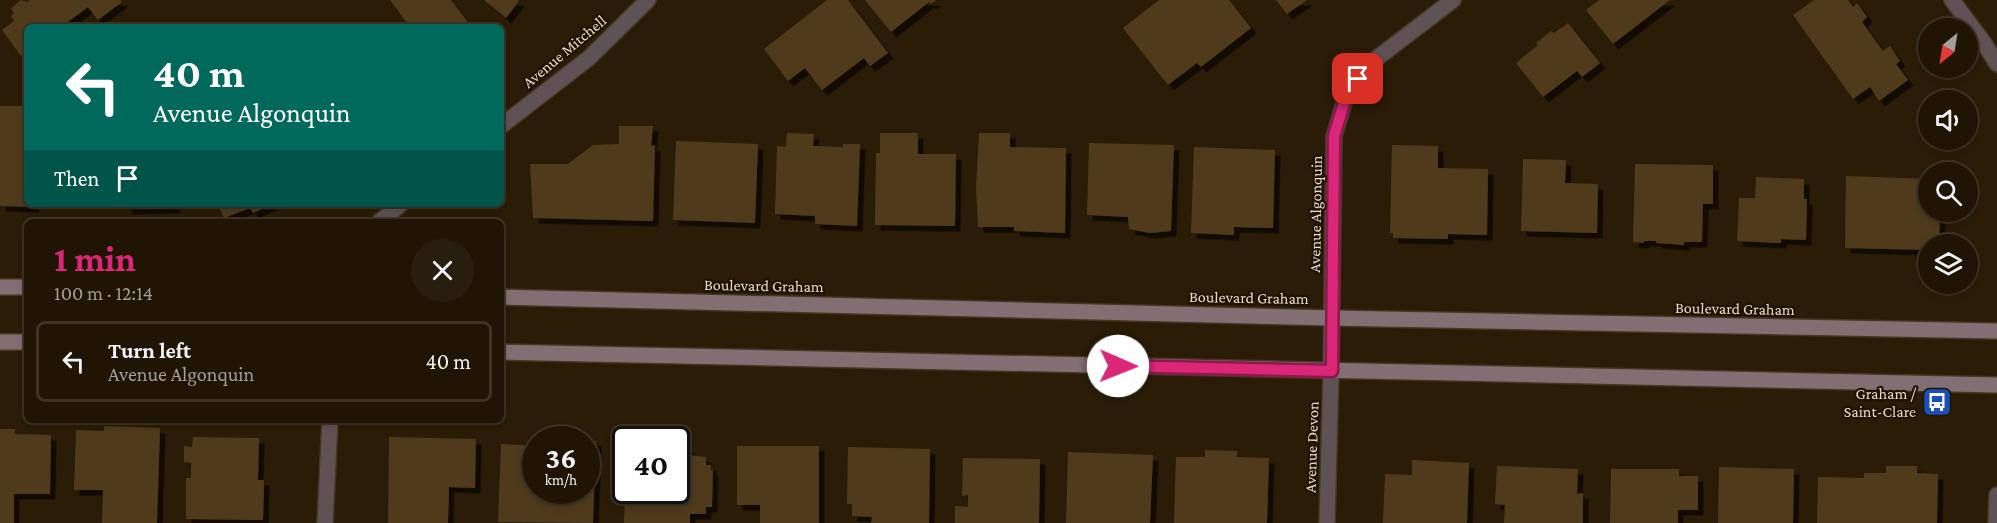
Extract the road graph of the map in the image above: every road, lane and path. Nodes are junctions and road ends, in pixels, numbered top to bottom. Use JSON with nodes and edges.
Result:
{"nodes":[{"id":1,"x":648,"y":0,"type":"edge"},
{"id":2,"x":1453,"y":0,"type":"edge"},
{"id":3,"x":1952,"y":0,"type":"edge"},
{"id":4,"x":1997,"y":64,"type":"edge"},
{"id":5,"x":504,"y":124,"type":"edge"},
{"id":6,"x":397,"y":207,"type":"edge"},
{"id":7,"x":382,"y":219,"type":"edge"},
{"id":8,"x":0,"y":287,"type":"edge"},
{"id":9,"x":24,"y":287,"type":"edge"},
{"id":10,"x":504,"y":297,"type":"edge"},
{"id":11,"x":1332,"y":318,"type":"junction"},
{"id":12,"x":1997,"y":332,"type":"edge"},
{"id":13,"x":0,"y":342,"type":"edge"},
{"id":14,"x":24,"y":342,"type":"edge"},
{"id":15,"x":504,"y":352,"type":"edge"},
{"id":16,"x":1332,"y":371,"type":"junction"},
{"id":17,"x":1997,"y":385,"type":"edge"},
{"id":18,"x":330,"y":423,"type":"edge"},
{"id":19,"x":1997,"y":495,"type":"edge"},
{"id":20,"x":325,"y":523,"type":"edge"},
{"id":21,"x":1327,"y":523,"type":"edge"},
{"id":22,"x":1996,"y":523,"type":"edge"}],
"edges":[{"from":1,"to":5,"type":"street","name":"Avenue Mitchell"},
{"from":2,"to":11,"type":"street","name":"Avenue Algonquin"},
{"from":3,"to":4,"type":"street"},
{"from":6,"to":7,"type":"street"},
{"from":8,"to":9,"type":"street"},
{"from":10,"to":11,"type":"street","name":"Boulevard Graham"},
{"from":11,"to":12,"type":"street","name":"Boulevard Graham"},
{"from":11,"to":16,"type":"street","name":"Avenue Algonquin"},
{"from":13,"to":14,"type":"street"},
{"from":15,"to":16,"type":"street"},
{"from":16,"to":17,"type":"street"},
{"from":16,"to":21,"type":"street","name":"Avenue Devon"},
{"from":18,"to":20,"type":"street"},
{"from":19,"to":22,"type":"street"}]}
